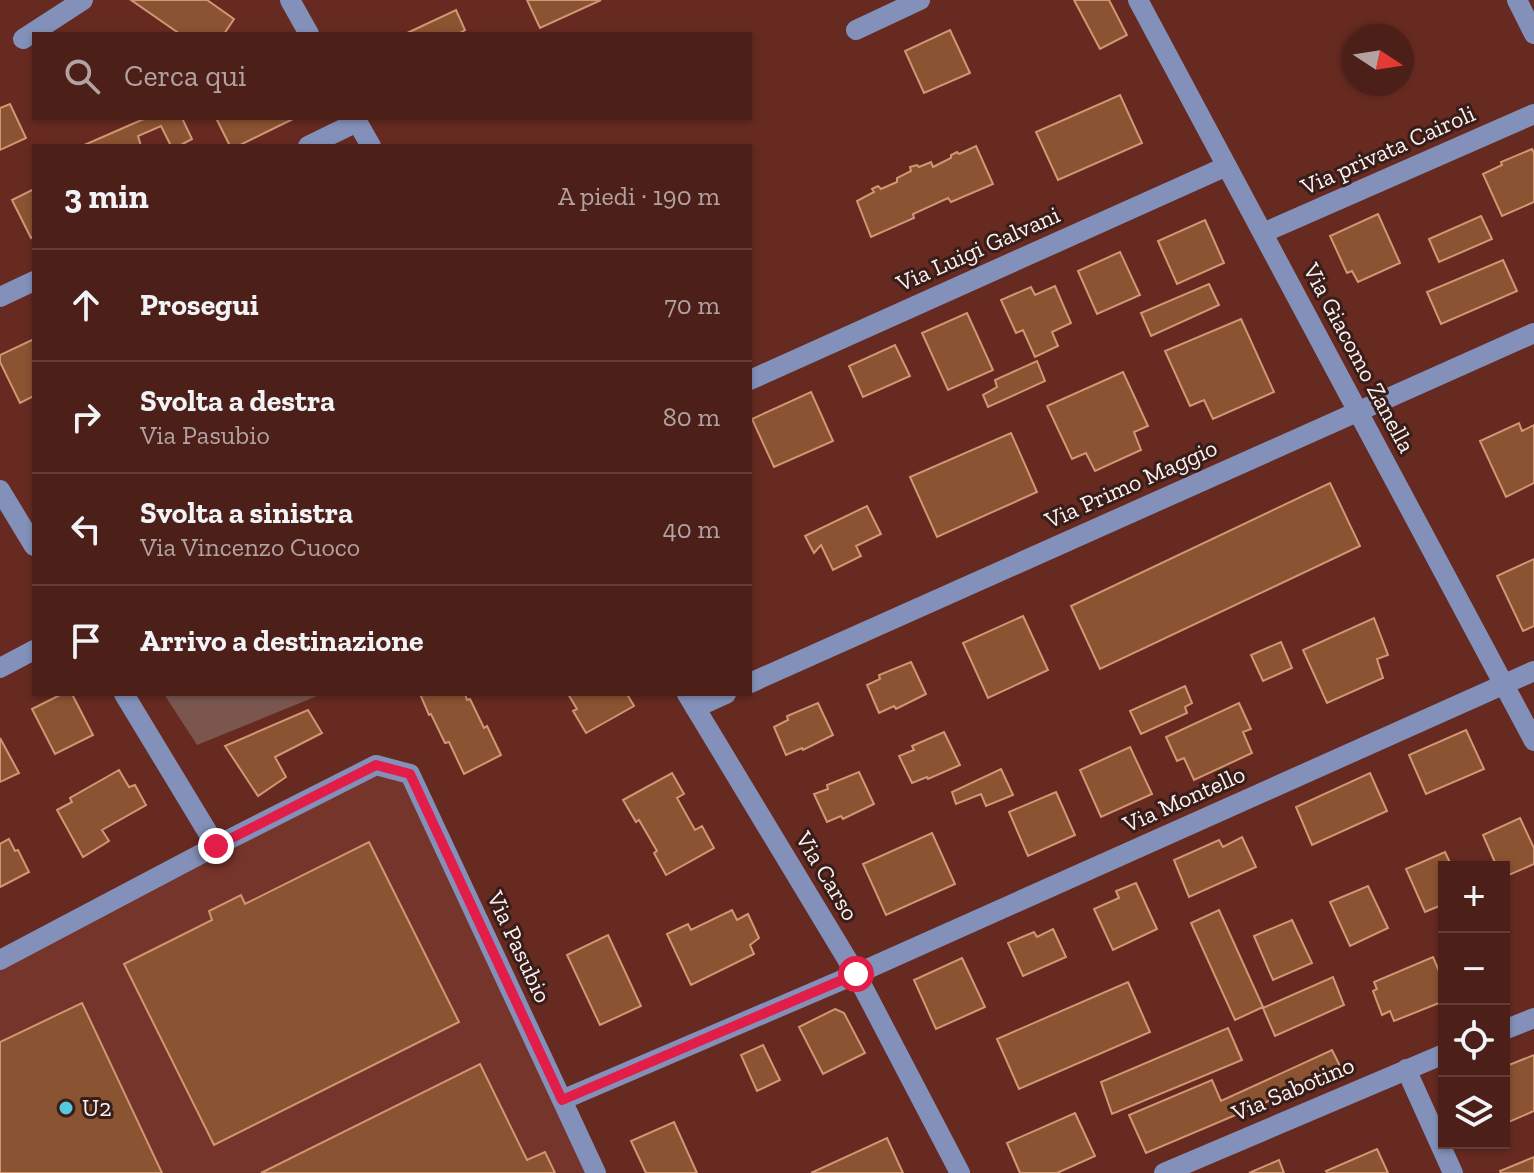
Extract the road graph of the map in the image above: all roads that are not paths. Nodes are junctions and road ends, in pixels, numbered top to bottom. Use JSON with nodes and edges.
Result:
{"nodes":[{"id":1,"x":83,"y":0,"type":"edge"},
{"id":2,"x":290,"y":0,"type":"edge"},
{"id":3,"x":920,"y":0,"type":"edge"},
{"id":4,"x":1138,"y":0,"type":"edge"},
{"id":5,"x":1517,"y":0,"type":"edge"},
{"id":6,"x":856,"y":30,"type":"dead end"},
{"id":7,"x":34,"y":32,"type":"edge"},
{"id":8,"x":308,"y":32,"type":"edge"},
{"id":9,"x":32,"y":33,"type":"edge"},
{"id":10,"x":1534,"y":34,"type":"edge"},
{"id":11,"x":23,"y":39,"type":"dead end"},
{"id":12,"x":1534,"y":114,"type":"edge"},
{"id":13,"x":356,"y":120,"type":"edge"},
{"id":14,"x":312,"y":144,"type":"edge"},
{"id":15,"x":370,"y":144,"type":"edge"},
{"id":16,"x":1227,"y":166,"type":"junction"},
{"id":17,"x":1263,"y":233,"type":"junction"},
{"id":18,"x":32,"y":282,"type":"edge"},
{"id":19,"x":0,"y":297,"type":"edge"},
{"id":20,"x":1534,"y":333,"type":"edge"},
{"id":21,"x":752,"y":379,"type":"edge"},
{"id":22,"x":1358,"y":412,"type":"junction"},
{"id":23,"x":0,"y":490,"type":"edge"},
{"id":24,"x":32,"y":543,"type":"edge"},
{"id":25,"x":32,"y":651,"type":"edge"},
{"id":26,"x":0,"y":668,"type":"edge"},
{"id":27,"x":1534,"y":671,"type":"edge"},
{"id":28,"x":752,"y":682,"type":"edge"},
{"id":29,"x":1504,"y":685,"type":"junction"},
{"id":30,"x":125,"y":696,"type":"edge"},
{"id":31,"x":716,"y":696,"type":"edge"},
{"id":32,"x":691,"y":701,"type":"edge"},
{"id":33,"x":1534,"y":741,"type":"edge"},
{"id":34,"x":216,"y":846,"type":"junction"},
{"id":35,"x":0,"y":960,"type":"edge"},
{"id":36,"x":856,"y":974,"type":"junction"},
{"id":37,"x":1534,"y":1018,"type":"edge"},
{"id":38,"x":1510,"y":1028,"type":"edge"},
{"id":39,"x":1438,"y":1056,"type":"edge"},
{"id":40,"x":1406,"y":1069,"type":"junction"},
{"id":41,"x":562,"y":1100,"type":"junction"},
{"id":42,"x":596,"y":1173,"type":"edge"},
{"id":43,"x":960,"y":1173,"type":"edge"},
{"id":44,"x":1164,"y":1173,"type":"edge"},
{"id":45,"x":1453,"y":1173,"type":"edge"}],
"edges":[{"from":1,"to":7,"type":"street"},
{"from":2,"to":8,"type":"street"},
{"from":3,"to":6,"type":"street"},
{"from":4,"to":16,"type":"street","name":"Via Giacomo Zanella"},
{"from":5,"to":10,"type":"street"},
{"from":9,"to":11,"type":"street"},
{"from":12,"to":17,"type":"street","name":"Via privata Cairoli"},
{"from":13,"to":14,"type":"street"},
{"from":13,"to":15,"type":"street"},
{"from":16,"to":17,"type":"street","name":"Via Giacomo Zanella"},
{"from":16,"to":21,"type":"street","name":"Via Luigi Galvani"},
{"from":17,"to":22,"type":"street","name":"Via Giacomo Zanella"},
{"from":18,"to":19,"type":"street"},
{"from":20,"to":22,"type":"street","name":"Via Primo Maggio"},
{"from":22,"to":28,"type":"street","name":"Via Primo Maggio"},
{"from":22,"to":29,"type":"street","name":"Via Giacomo Zanella"},
{"from":23,"to":24,"type":"street"},
{"from":25,"to":26,"type":"street"},
{"from":27,"to":29,"type":"street","name":"Via Montello"},
{"from":29,"to":33,"type":"street","name":"Via Giacomo Zanella"},
{"from":29,"to":36,"type":"street","name":"Via Montello"},
{"from":30,"to":34,"type":"street"},
{"from":31,"to":32,"type":"street"},
{"from":32,"to":36,"type":"street","name":"Via Carso"},
{"from":34,"to":35,"type":"street"},
{"from":34,"to":41,"type":"street","name":"Via Pasubio"},
{"from":36,"to":41,"type":"street","name":"Via Montello"},
{"from":36,"to":43,"type":"street","name":"Via Carso"},
{"from":37,"to":38,"type":"street"},
{"from":39,"to":40,"type":"street","name":"Via Sabotino"},
{"from":40,"to":44,"type":"street","name":"Via Sabotino"},
{"from":40,"to":45,"type":"street"},
{"from":41,"to":42,"type":"street","name":"Via Pasubio"}]}
